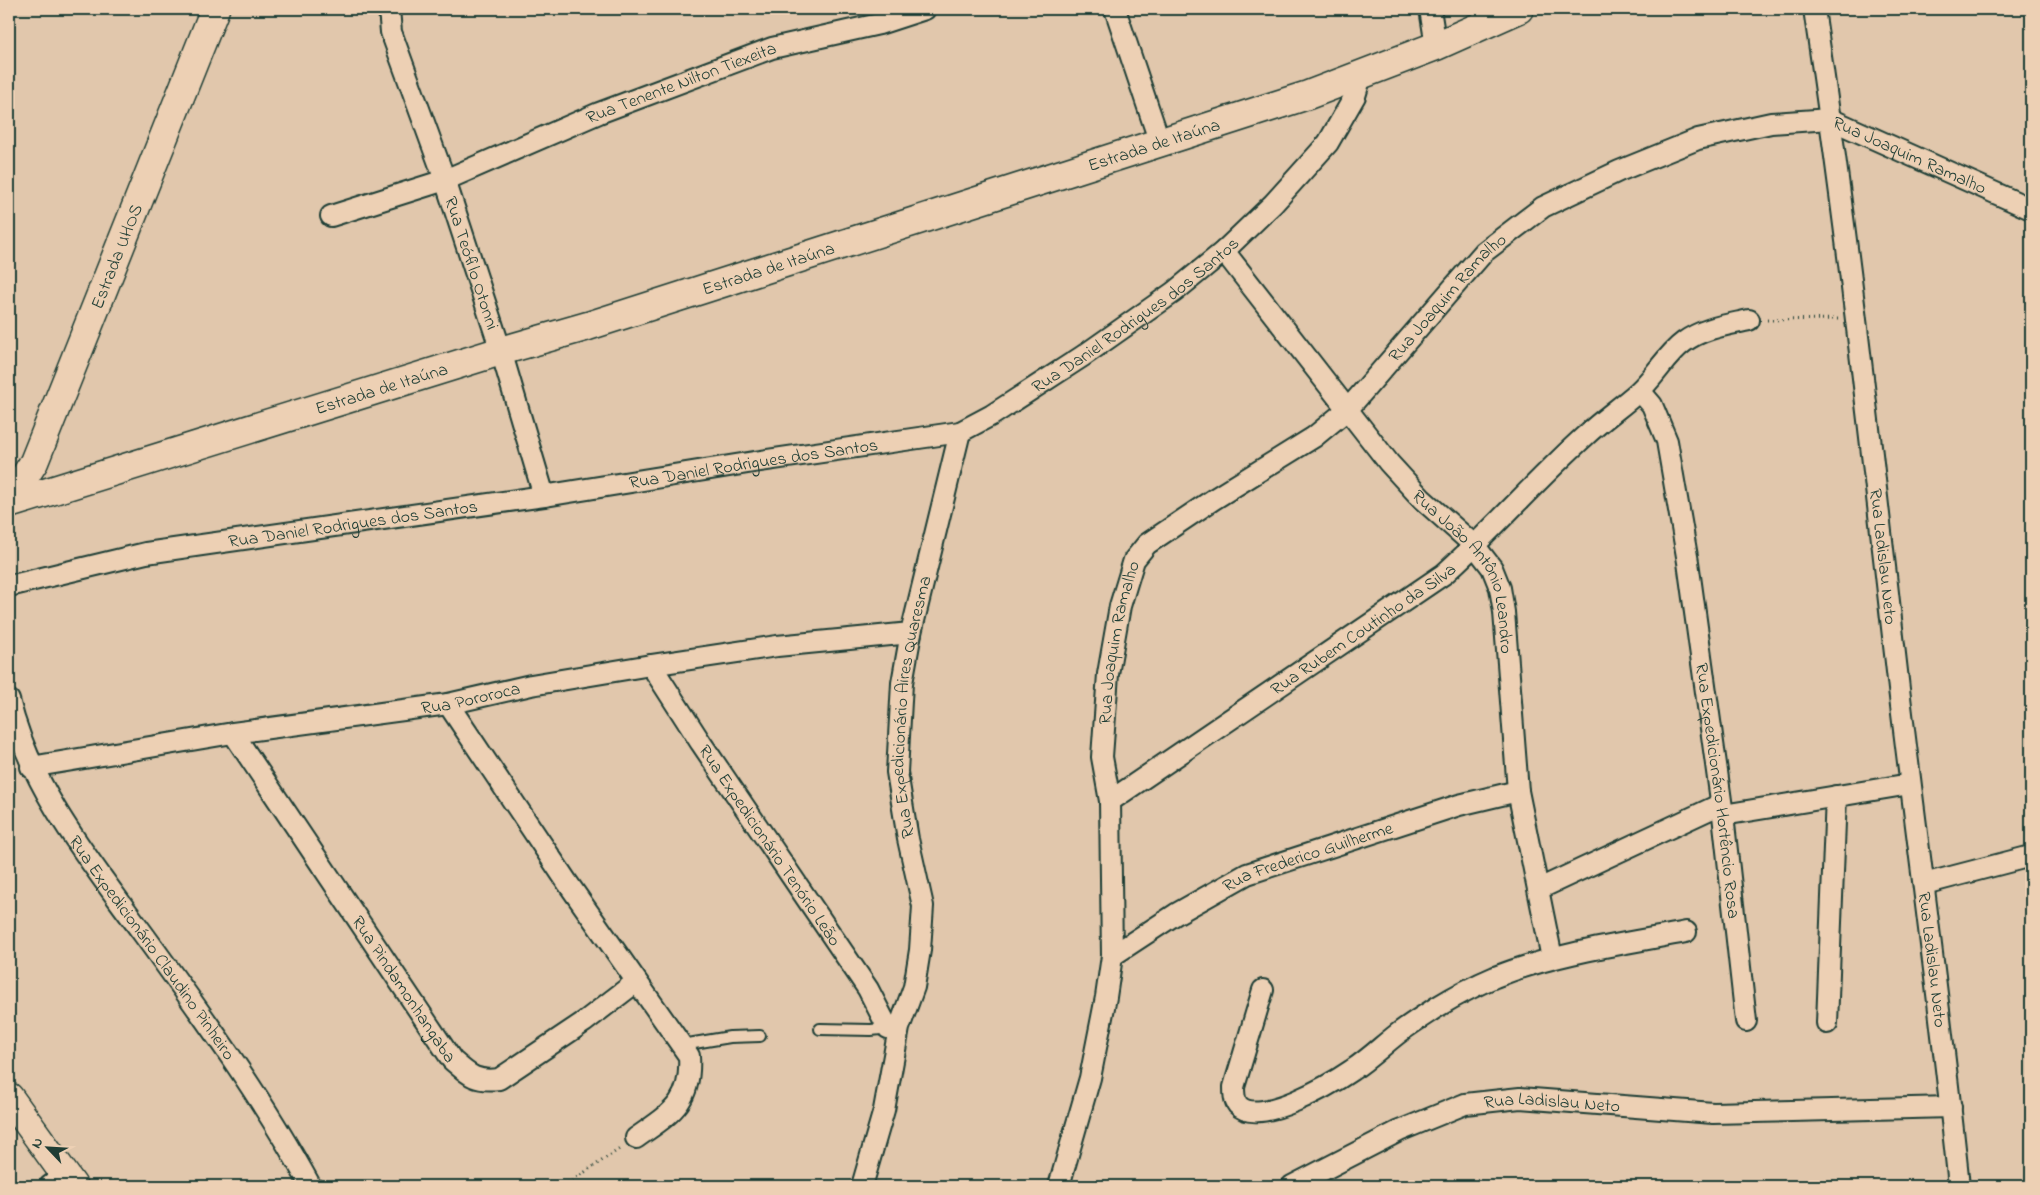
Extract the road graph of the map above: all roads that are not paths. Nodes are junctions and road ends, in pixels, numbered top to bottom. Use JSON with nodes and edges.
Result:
{"nodes":[{"id":1,"x":215,"y":9,"type":"edge"},
{"id":2,"x":389,"y":9,"type":"edge"},
{"id":3,"x":925,"y":9,"type":"edge"},
{"id":4,"x":1115,"y":9,"type":"edge"},
{"id":5,"x":1430,"y":9,"type":"edge"},
{"id":6,"x":1519,"y":9,"type":"edge"},
{"id":7,"x":1814,"y":9,"type":"edge"},
{"id":8,"x":1436,"y":46,"type":"junction"},
{"id":9,"x":1362,"y":76,"type":"junction"},
{"id":10,"x":1830,"y":119,"type":"junction"},
{"id":11,"x":1160,"y":143,"type":"junction"},
{"id":12,"x":445,"y":180,"type":"junction"},
{"id":13,"x":2030,"y":214,"type":"edge"},
{"id":14,"x":331,"y":216,"type":"dead end"},
{"id":15,"x":1224,"y":251,"type":"junction"},
{"id":16,"x":1749,"y":320,"type":"road end"},
{"id":17,"x":501,"y":350,"type":"junction"},
{"id":18,"x":1640,"y":391,"type":"junction"},
{"id":19,"x":1348,"y":409,"type":"junction"},
{"id":20,"x":960,"y":432,"type":"junction"},
{"id":21,"x":544,"y":496,"type":"junction"},
{"id":22,"x":9,"y":502,"type":"edge"},
{"id":23,"x":1475,"y":546,"type":"junction"},
{"id":24,"x":9,"y":586,"type":"edge"},
{"id":25,"x":911,"y":633,"type":"junction"},
{"id":26,"x":651,"y":665,"type":"junction"},
{"id":27,"x":9,"y":700,"type":"edge"},
{"id":28,"x":448,"y":704,"type":"junction"},
{"id":29,"x":232,"y":733,"type":"junction"},
{"id":30,"x":31,"y":767,"type":"junction"},
{"id":31,"x":1910,"y":784,"type":"junction"},
{"id":32,"x":1518,"y":791,"type":"junction"},
{"id":33,"x":1836,"y":796,"type":"junction"},
{"id":34,"x":1110,"y":801,"type":"junction"},
{"id":35,"x":1722,"y":809,"type":"junction"},
{"id":36,"x":2031,"y":856,"type":"edge"},
{"id":37,"x":1924,"y":884,"type":"junction"},
{"id":38,"x":1539,"y":889,"type":"junction"},
{"id":39,"x":1686,"y":932,"type":"dead end"},
{"id":40,"x":1112,"y":956,"type":"junction"},
{"id":41,"x":1552,"y":958,"type":"junction"},
{"id":42,"x":636,"y":982,"type":"junction"},
{"id":43,"x":1263,"y":990,"type":"dead end"},
{"id":44,"x":1746,"y":1021,"type":"dead end"},
{"id":45,"x":1827,"y":1023,"type":"dead end"},
{"id":46,"x":894,"y":1028,"type":"junction"},
{"id":47,"x":820,"y":1030,"type":"dead end"},
{"id":48,"x":760,"y":1036,"type":"dead end"},
{"id":49,"x":682,"y":1045,"type":"junction"},
{"id":50,"x":9,"y":1097,"type":"edge"},
{"id":51,"x":1951,"y":1107,"type":"junction"},
{"id":52,"x":636,"y":1138,"type":"road end"},
{"id":53,"x":63,"y":1183,"type":"edge"},
{"id":54,"x":310,"y":1186,"type":"edge"},
{"id":55,"x":862,"y":1186,"type":"edge"},
{"id":56,"x":1059,"y":1186,"type":"edge"},
{"id":57,"x":1292,"y":1186,"type":"edge"},
{"id":58,"x":1959,"y":1186,"type":"edge"}],
"edges":[{"from":1,"to":22,"type":"street","name":"Estrada UHOS"},
{"from":2,"to":12,"type":"street","name":"Rua Teófilo Otonni"},
{"from":3,"to":12,"type":"street","name":"Rua Tenente Nilton Tiexeita"},
{"from":4,"to":11,"type":"street"},
{"from":5,"to":8,"type":"street"},
{"from":6,"to":8,"type":"street","name":"Estrada de Itaúna"},
{"from":7,"to":10,"type":"street","name":"Rua Ladislau Neto"},
{"from":8,"to":9,"type":"street","name":"Estrada de Itaúna"},
{"from":9,"to":11,"type":"street","name":"Estrada de Itaúna"},
{"from":9,"to":15,"type":"street","name":"Rua Daniel Rodrigues dos Santos"},
{"from":10,"to":13,"type":"street","name":"Rua Joaquim Ramalho"},
{"from":10,"to":19,"type":"street","name":"Rua Joaquim Ramalho"},
{"from":10,"to":31,"type":"street","name":"Rua Ladislau Neto"},
{"from":11,"to":17,"type":"street","name":"Estrada de Itaúna"},
{"from":12,"to":14,"type":"street","name":"Rua Tenente Nilton Tiexeita"},
{"from":12,"to":17,"type":"street","name":"Rua Teófilo Otonni"},
{"from":15,"to":19,"type":"street","name":"Rua João Antônio Leandro"},
{"from":15,"to":20,"type":"street","name":"Rua Daniel Rodrigues dos Santos"},
{"from":16,"to":18,"type":"street","name":"Rua Rubem Coutinho da Silva"},
{"from":17,"to":21,"type":"street","name":"Rua Teófilo Otonni"},
{"from":17,"to":22,"type":"street","name":"Estrada de Itaúna"},
{"from":18,"to":23,"type":"street","name":"Rua Rubem Coutinho da Silva"},
{"from":18,"to":35,"type":"street","name":"Rua Expedicionário Hortêncio Rosa"},
{"from":19,"to":23,"type":"street","name":"Rua João Antônio Leandro"},
{"from":19,"to":34,"type":"street","name":"Rua Joaquim Ramalho"},
{"from":20,"to":21,"type":"street","name":"Rua Daniel Rodrigues dos Santos"},
{"from":20,"to":25,"type":"street","name":"Rua Expedicionário Aires Quaresma"},
{"from":21,"to":24,"type":"street","name":"Rua Daniel Rodrigues dos Santos"},
{"from":23,"to":32,"type":"street","name":"Rua João Antônio Leandro"},
{"from":23,"to":34,"type":"street","name":"Rua Rubem Coutinho da Silva"},
{"from":25,"to":26,"type":"street","name":"Rua Pororoca"},
{"from":25,"to":46,"type":"street","name":"Rua Expedicionário Aires Quaresma"},
{"from":26,"to":28,"type":"street","name":"Rua Pororoca"},
{"from":26,"to":46,"type":"street","name":"Rua Expedicionário Tenório Leão"},
{"from":27,"to":30,"type":"street","name":"Rua Expedicionário Claudino Pinheiro"},
{"from":28,"to":29,"type":"street","name":"Rua Pororoca"},
{"from":28,"to":42,"type":"street"},
{"from":29,"to":30,"type":"street","name":"Rua Pororoca"},
{"from":29,"to":42,"type":"street","name":"Rua Pindamonhangaba"},
{"from":30,"to":54,"type":"street","name":"Rua Expedicionário Claudino Pinheiro"},
{"from":31,"to":33,"type":"street"},
{"from":31,"to":37,"type":"street","name":"Rua Ladislau Neto"},
{"from":32,"to":38,"type":"street","name":"Rua João Antônio Leandro"},
{"from":32,"to":40,"type":"street","name":"Rua Frederico Guilherme"},
{"from":33,"to":35,"type":"street"},
{"from":33,"to":45,"type":"street"},
{"from":34,"to":40,"type":"street","name":"Rua Joaquim Ramalho"},
{"from":35,"to":38,"type":"street"},
{"from":35,"to":44,"type":"street","name":"Rua Expedicionário Hortêncio Rosa"},
{"from":36,"to":37,"type":"street"},
{"from":37,"to":51,"type":"street","name":"Rua Ladislau Neto"},
{"from":38,"to":41,"type":"street","name":"Rua João Antônio Leandro"},
{"from":39,"to":41,"type":"street"},
{"from":40,"to":56,"type":"street","name":"Rua Joaquim Ramalho"},
{"from":41,"to":43,"type":"street"},
{"from":42,"to":49,"type":"street"},
{"from":46,"to":47,"type":"lane"},
{"from":46,"to":55,"type":"street","name":"Rua Expedicionário Aires Quaresma"},
{"from":48,"to":49,"type":"lane"},
{"from":49,"to":52,"type":"street"},
{"from":50,"to":53,"type":"street"},
{"from":51,"to":57,"type":"street","name":"Rua Ladislau Neto"},
{"from":51,"to":58,"type":"street","name":"Rua Ladislau Neto"}]}
